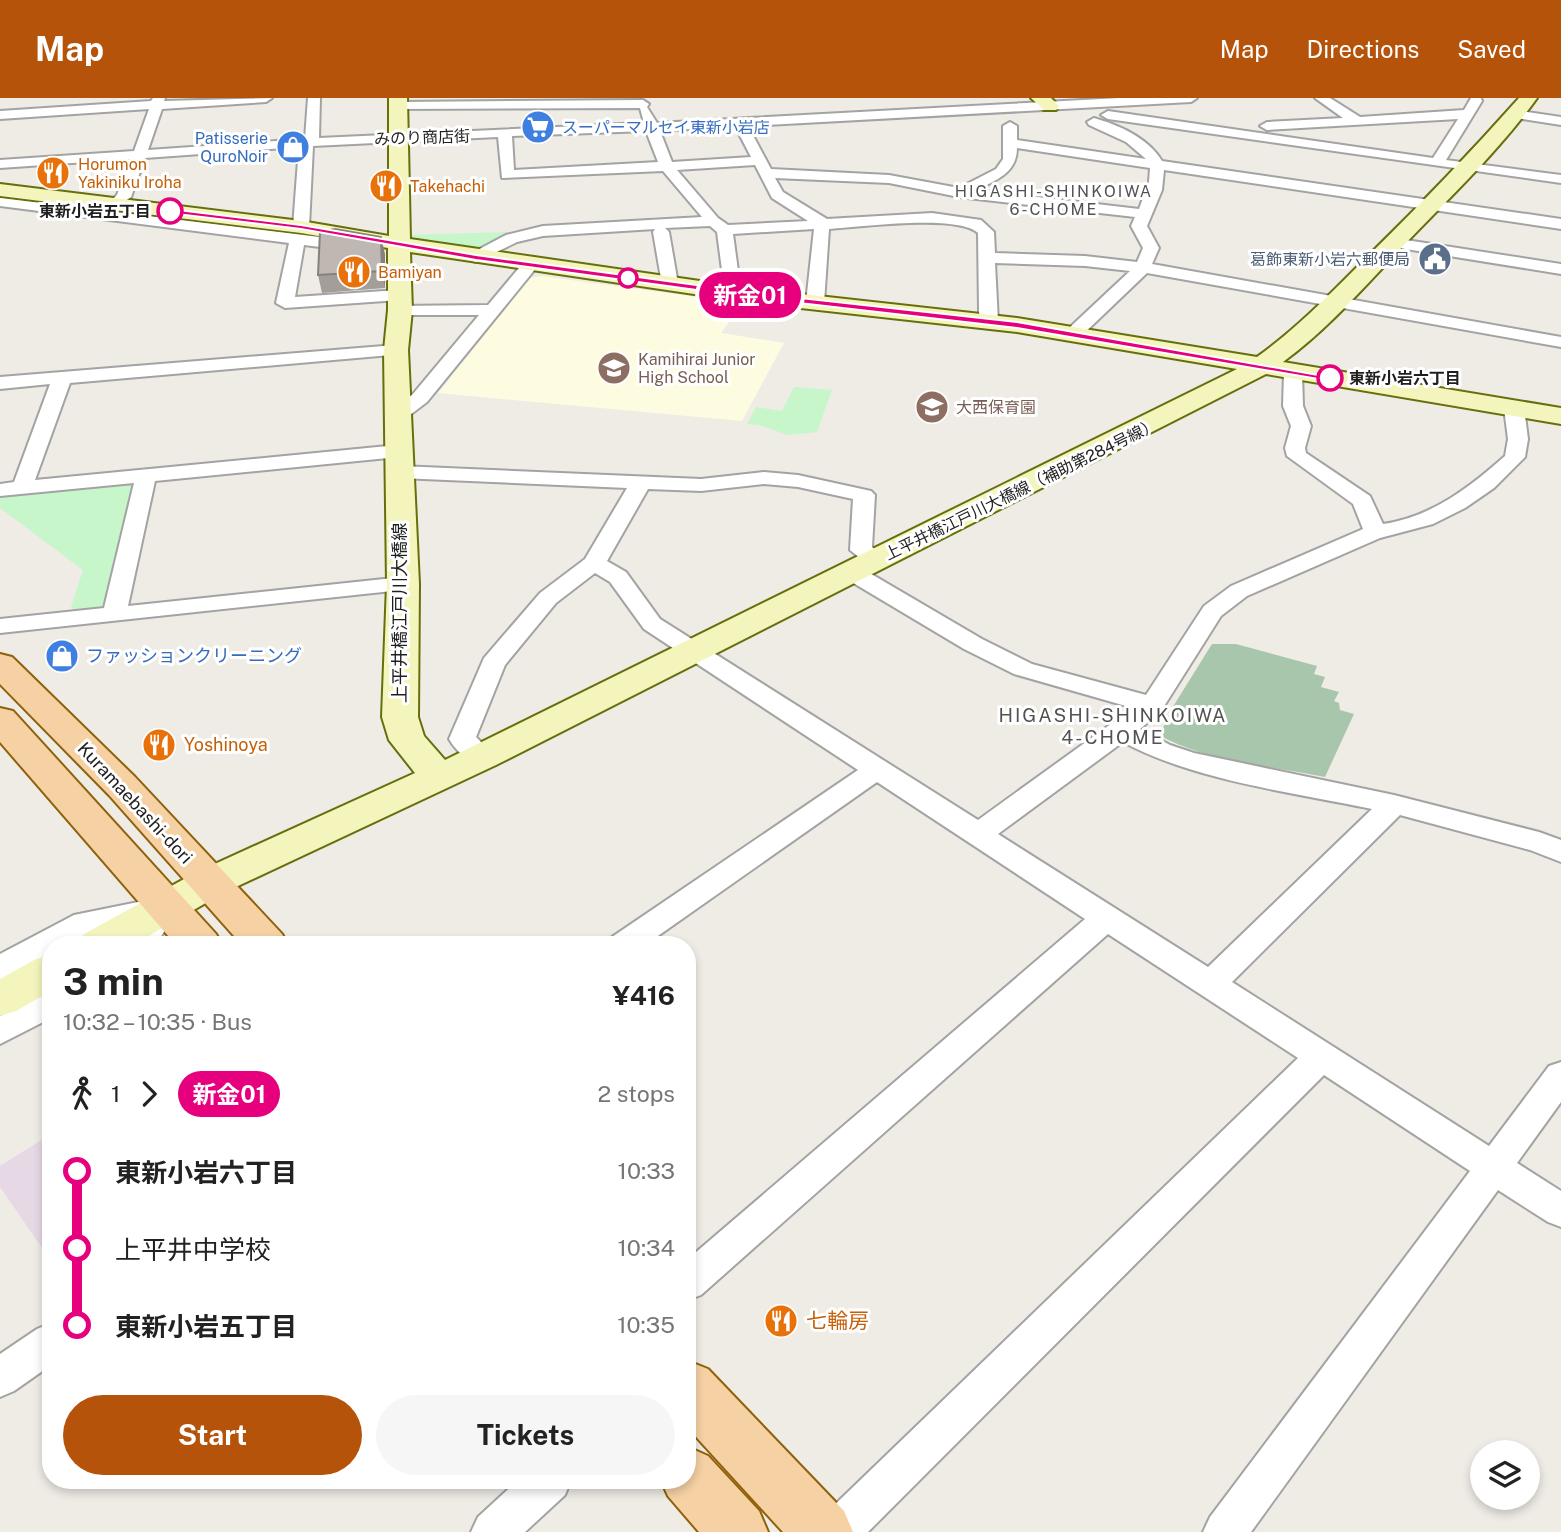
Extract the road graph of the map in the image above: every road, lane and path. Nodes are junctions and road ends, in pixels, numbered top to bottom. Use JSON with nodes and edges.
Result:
{"nodes":[{"id":1,"x":266,"y":98,"type":"edge"},
{"id":2,"x":314,"y":98,"type":"edge"},
{"id":3,"x":1178,"y":98,"type":"edge"},
{"id":4,"x":1191,"y":98,"type":"edge"},
{"id":5,"x":1321,"y":98,"type":"edge"},
{"id":6,"x":1476,"y":98,"type":"edge"},
{"id":7,"x":1528,"y":98,"type":"edge"},
{"id":8,"x":642,"y":101,"type":"edge"},
{"id":9,"x":157,"y":102,"type":"edge"},
{"id":10,"x":398,"y":102,"type":"edge"},
{"id":11,"x":1045,"y":102,"type":"edge"},
{"id":12,"x":1451,"y":104,"type":"dead end"},
{"id":13,"x":1000,"y":110,"type":"junction"},
{"id":14,"x":1470,"y":114,"type":"junction"},
{"id":15,"x":1514,"y":114,"type":"junction"},
{"id":16,"x":0,"y":115,"type":"edge"},
{"id":17,"x":1356,"y":120,"type":"junction"},
{"id":18,"x":740,"y":121,"type":"junction"},
{"id":19,"x":1561,"y":121,"type":"edge"},
{"id":20,"x":652,"y":127,"type":"junction"},
{"id":21,"x":1221,"y":131,"type":"junction"},
{"id":22,"x":505,"y":133,"type":"junction"},
{"id":23,"x":398,"y":138,"type":"junction"},
{"id":24,"x":309,"y":143,"type":"junction"},
{"id":25,"x":1008,"y":143,"type":"junction"},
{"id":26,"x":138,"y":155,"type":"junction"},
{"id":27,"x":1392,"y":156,"type":"junction"},
{"id":28,"x":1437,"y":163,"type":"junction"},
{"id":29,"x":0,"y":164,"type":"edge"},
{"id":30,"x":1157,"y":165,"type":"junction"},
{"id":31,"x":667,"y":167,"type":"junction"},
{"id":32,"x":762,"y":167,"type":"junction"},
{"id":33,"x":1466,"y":168,"type":"junction"},
{"id":34,"x":1561,"y":178,"type":"edge"},
{"id":35,"x":0,"y":190,"type":"edge"},
{"id":36,"x":959,"y":192,"type":"junction"},
{"id":37,"x":0,"y":202,"type":"edge"},
{"id":38,"x":113,"y":205,"type":"junction"},
{"id":39,"x":1430,"y":205,"type":"junction"},
{"id":40,"x":1144,"y":214,"type":"junction"},
{"id":41,"x":932,"y":218,"type":"junction"},
{"id":42,"x":822,"y":223,"type":"junction"},
{"id":43,"x":1557,"y":224,"type":"edge"},
{"id":44,"x":719,"y":225,"type":"junction"},
{"id":45,"x":661,"y":232,"type":"dead end"},
{"id":46,"x":299,"y":233,"type":"junction"},
{"id":47,"x":400,"y":243,"type":"junction"},
{"id":48,"x":1392,"y":243,"type":"junction"},
{"id":49,"x":476,"y":257,"type":"junction"},
{"id":50,"x":988,"y":258,"type":"junction"},
{"id":51,"x":530,"y":265,"type":"junction"},
{"id":52,"x":1143,"y":267,"type":"junction"},
{"id":53,"x":1561,"y":269,"type":"edge"},
{"id":54,"x":670,"y":284,"type":"junction"},
{"id":55,"x":733,"y":293,"type":"junction"},
{"id":56,"x":399,"y":302,"type":"junction"},
{"id":57,"x":285,"y":303,"type":"junction"},
{"id":58,"x":815,"y":303,"type":"junction"},
{"id":59,"x":1335,"y":303,"type":"junction"},
{"id":60,"x":491,"y":310,"type":"junction"},
{"id":61,"x":989,"y":321,"type":"junction"},
{"id":62,"x":280,"y":324,"type":"dead end"},
{"id":63,"x":1073,"y":334,"type":"junction"},
{"id":64,"x":1561,"y":342,"type":"edge"},
{"id":65,"x":396,"y":350,"type":"junction"},
{"id":66,"x":1260,"y":367,"type":"junction"},
{"id":67,"x":1293,"y":373,"type":"junction"},
{"id":68,"x":62,"y":378,"type":"junction"},
{"id":69,"x":0,"y":383,"type":"edge"},
{"id":70,"x":1514,"y":408,"type":"junction"},
{"id":71,"x":399,"y":414,"type":"junction"},
{"id":72,"x":1561,"y":416,"type":"edge"},
{"id":73,"x":399,"y":461,"type":"junction"},
{"id":74,"x":146,"y":475,"type":"junction"},
{"id":75,"x":640,"y":484,"type":"junction"},
{"id":76,"x":22,"y":488,"type":"junction"},
{"id":77,"x":0,"y":491,"type":"edge"},
{"id":78,"x":1375,"y":532,"type":"junction"},
{"id":79,"x":594,"y":563,"type":"junction"},
{"id":80,"x":865,"y":567,"type":"junction"},
{"id":81,"x":403,"y":584,"type":"junction"},
{"id":82,"x":114,"y":614,"type":"junction"},
{"id":83,"x":0,"y":626,"type":"edge"},
{"id":84,"x":692,"y":651,"type":"junction"},
{"id":85,"x":0,"y":664,"type":"edge"},
{"id":86,"x":1152,"y":705,"type":"junction"},
{"id":87,"x":0,"y":719,"type":"edge"},
{"id":88,"x":1122,"y":730,"type":"junction"},
{"id":89,"x":483,"y":757,"type":"junction"},
{"id":90,"x":876,"y":770,"type":"junction"},
{"id":91,"x":439,"y":777,"type":"junction"},
{"id":92,"x":1394,"y":804,"type":"junction"},
{"id":93,"x":978,"y":835,"type":"junction"},
{"id":94,"x":1561,"y":852,"type":"edge"},
{"id":95,"x":209,"y":883,"type":"junction"},
{"id":96,"x":166,"y":907,"type":"junction"},
{"id":97,"x":1107,"y":918,"type":"junction"},
{"id":98,"x":60,"y":936,"type":"edge"},
{"id":99,"x":115,"y":936,"type":"edge"},
{"id":100,"x":145,"y":936,"type":"edge"},
{"id":101,"x":193,"y":936,"type":"edge"},
{"id":102,"x":259,"y":936,"type":"edge"},
{"id":103,"x":637,"y":936,"type":"edge"},
{"id":104,"x":42,"y":946,"type":"edge"},
{"id":105,"x":0,"y":968,"type":"edge"},
{"id":106,"x":42,"y":985,"type":"edge"},
{"id":107,"x":1210,"y":985,"type":"junction"},
{"id":108,"x":42,"y":990,"type":"edge"},
{"id":109,"x":0,"y":999,"type":"edge"},
{"id":110,"x":0,"y":1031,"type":"edge"},
{"id":111,"x":1321,"y":1057,"type":"junction"},
{"id":112,"x":1561,"y":1076,"type":"edge"},
{"id":113,"x":1493,"y":1167,"type":"junction"},
{"id":114,"x":1561,"y":1211,"type":"edge"},
{"id":115,"x":696,"y":1276,"type":"edge"},
{"id":116,"x":42,"y":1348,"type":"edge"},
{"id":117,"x":0,"y":1377,"type":"edge"},
{"id":118,"x":696,"y":1397,"type":"edge"},
{"id":119,"x":696,"y":1485,"type":"edge"},
{"id":120,"x":540,"y":1489,"type":"edge"},
{"id":121,"x":494,"y":1532,"type":"edge"},
{"id":122,"x":738,"y":1532,"type":"edge"},
{"id":123,"x":822,"y":1532,"type":"edge"},
{"id":124,"x":837,"y":1532,"type":"edge"},
{"id":125,"x":1224,"y":1532,"type":"edge"}],
"edges":[{"from":1,"to":9,"type":"street"},
{"from":2,"to":24,"type":"street"},
{"from":3,"to":4,"type":"street"},
{"from":3,"to":11,"type":"street"},
{"from":3,"to":21,"type":"street"},
{"from":5,"to":17,"type":"street"},
{"from":6,"to":14,"type":"street"},
{"from":7,"to":15,"type":"street","name":"上平井橋江戸川大橋線（補助第284号線）"},
{"from":8,"to":10,"type":"street"},
{"from":8,"to":20,"type":"street"},
{"from":9,"to":16,"type":"street"},
{"from":9,"to":26,"type":"street"},
{"from":10,"to":23,"type":"street","name":"上平井橋江戸川大橋線"},
{"from":11,"to":13,"type":"street","name":"みのり商店街"},
{"from":11,"to":21,"type":"street"},
{"from":11,"to":30,"type":"street"},
{"from":12,"to":14,"type":"street"},
{"from":13,"to":18,"type":"street","name":"みのり商店街"},
{"from":13,"to":25,"type":"street"},
{"from":14,"to":17,"type":"street"},
{"from":14,"to":28,"type":"street"},
{"from":15,"to":19,"type":"street"},
{"from":15,"to":33,"type":"street","name":"上平井橋江戸川大橋線（補助第284号線）"},
{"from":17,"to":21,"type":"street"},
{"from":17,"to":27,"type":"street"},
{"from":18,"to":20,"type":"street","name":"みのり商店街"},
{"from":18,"to":32,"type":"street"},
{"from":20,"to":22,"type":"street","name":"みのり商店街"},
{"from":20,"to":31,"type":"street"},
{"from":21,"to":27,"type":"street"},
{"from":22,"to":23,"type":"street","name":"みのり商店街"},
{"from":22,"to":31,"type":"street"},
{"from":23,"to":24,"type":"street","name":"みのり商店街"},
{"from":23,"to":47,"type":"street","name":"上平井橋江戸川大橋線"},
{"from":24,"to":26,"type":"street","name":"みのり商店街"},
{"from":24,"to":46,"type":"street"},
{"from":25,"to":30,"type":"street"},
{"from":25,"to":36,"type":"street"},
{"from":26,"to":29,"type":"street","name":"みのり商店街"},
{"from":26,"to":38,"type":"street"},
{"from":27,"to":28,"type":"street"},
{"from":28,"to":33,"type":"street"},
{"from":30,"to":39,"type":"street"},
{"from":30,"to":40,"type":"street"},
{"from":31,"to":32,"type":"street"},
{"from":31,"to":44,"type":"street"},
{"from":32,"to":36,"type":"street"},
{"from":32,"to":42,"type":"street"},
{"from":33,"to":34,"type":"street"},
{"from":33,"to":39,"type":"street","name":"上平井橋江戸川大橋線（補助第284号線）"},
{"from":35,"to":38,"type":"street"},
{"from":36,"to":40,"type":"street"},
{"from":36,"to":41,"type":"street"},
{"from":37,"to":46,"type":"street"},
{"from":38,"to":46,"type":"street"},
{"from":39,"to":43,"type":"street"},
{"from":39,"to":48,"type":"street","name":"上平井橋江戸川大橋線（補助第284号線）"},
{"from":40,"to":52,"type":"street"},
{"from":41,"to":42,"type":"street"},
{"from":41,"to":50,"type":"street"},
{"from":42,"to":44,"type":"street"},
{"from":42,"to":58,"type":"street"},
{"from":44,"to":49,"type":"street"},
{"from":44,"to":55,"type":"street"},
{"from":45,"to":54,"type":"street"},
{"from":46,"to":47,"type":"street"},
{"from":46,"to":57,"type":"street"},
{"from":47,"to":49,"type":"street"},
{"from":47,"to":56,"type":"street","name":"上平井橋江戸川大橋線"},
{"from":48,"to":53,"type":"street"},
{"from":48,"to":59,"type":"street","name":"上平井橋江戸川大橋線（補助第284号線）"},
{"from":49,"to":51,"type":"street"},
{"from":50,"to":52,"type":"street"},
{"from":50,"to":61,"type":"street"},
{"from":51,"to":54,"type":"street"},
{"from":51,"to":60,"type":"street"},
{"from":52,"to":59,"type":"street"},
{"from":52,"to":63,"type":"street"},
{"from":54,"to":55,"type":"street"},
{"from":55,"to":58,"type":"street"},
{"from":56,"to":57,"type":"street"},
{"from":56,"to":60,"type":"street"},
{"from":56,"to":65,"type":"street","name":"上平井橋江戸川大橋線"},
{"from":57,"to":62,"type":"street"},
{"from":58,"to":61,"type":"street"},
{"from":59,"to":64,"type":"street"},
{"from":59,"to":66,"type":"street","name":"上平井橋江戸川大橋線（補助第284号線）"},
{"from":60,"to":71,"type":"street"},
{"from":61,"to":63,"type":"street"},
{"from":63,"to":66,"type":"street"},
{"from":65,"to":68,"type":"street"},
{"from":65,"to":71,"type":"street","name":"上平井橋江戸川大橋線"},
{"from":66,"to":67,"type":"street"},
{"from":66,"to":80,"type":"street","name":"上平井橋江戸川大橋線（補助第284号線）"},
{"from":67,"to":70,"type":"street"},
{"from":67,"to":78,"type":"street"},
{"from":68,"to":69,"type":"street"},
{"from":68,"to":76,"type":"street"},
{"from":70,"to":72,"type":"street"},
{"from":70,"to":78,"type":"street"},
{"from":71,"to":73,"type":"street","name":"上平井橋江戸川大橋線"},
{"from":73,"to":74,"type":"street"},
{"from":73,"to":75,"type":"street"},
{"from":73,"to":81,"type":"street","name":"上平井橋江戸川大橋線"},
{"from":74,"to":76,"type":"street"},
{"from":74,"to":82,"type":"street"},
{"from":75,"to":79,"type":"street"},
{"from":75,"to":80,"type":"street"},
{"from":76,"to":77,"type":"street"},
{"from":78,"to":86,"type":"street"},
{"from":79,"to":84,"type":"street"},
{"from":79,"to":89,"type":"street"},
{"from":80,"to":84,"type":"street","name":"上平井橋江戸川大橋線（補助第284号線）"},
{"from":80,"to":86,"type":"street"},
{"from":81,"to":82,"type":"street"},
{"from":81,"to":91,"type":"street","name":"上平井橋江戸川大橋線"},
{"from":82,"to":83,"type":"street"},
{"from":84,"to":89,"type":"street","name":"上平井橋江戸川大橋線（補助第284号線）"},
{"from":84,"to":90,"type":"street"},
{"from":85,"to":95,"type":"main road","name":"Kuramaebashi-dori"},
{"from":86,"to":88,"type":"street"},
{"from":87,"to":96,"type":"main road"},
{"from":88,"to":92,"type":"street"},
{"from":88,"to":93,"type":"street"},
{"from":89,"to":91,"type":"street","name":"上平井橋江戸川大橋線（補助第284号線）"},
{"from":90,"to":93,"type":"street"},
{"from":90,"to":103,"type":"street"},
{"from":91,"to":95,"type":"street"},
{"from":92,"to":94,"type":"street"},
{"from":92,"to":107,"type":"street"},
{"from":93,"to":97,"type":"street"},
{"from":95,"to":96,"type":"street"},
{"from":95,"to":102,"type":"main road","name":"Kuramaebashi-dori"},
{"from":96,"to":98,"type":"street"},
{"from":96,"to":99,"type":"street"},
{"from":96,"to":100,"type":"street"},
{"from":96,"to":101,"type":"main road"},
{"from":97,"to":107,"type":"street"},
{"from":97,"to":115,"type":"street"},
{"from":104,"to":105,"type":"street"},
{"from":106,"to":109,"type":"street"},
{"from":107,"to":111,"type":"street"},
{"from":108,"to":110,"type":"street"},
{"from":111,"to":113,"type":"street"},
{"from":111,"to":124,"type":"street"},
{"from":112,"to":113,"type":"street"},
{"from":113,"to":114,"type":"street"},
{"from":113,"to":125,"type":"street"},
{"from":116,"to":117,"type":"street"},
{"from":118,"to":123,"type":"main road"},
{"from":119,"to":122,"type":"main road"},
{"from":120,"to":121,"type":"street"}]}
